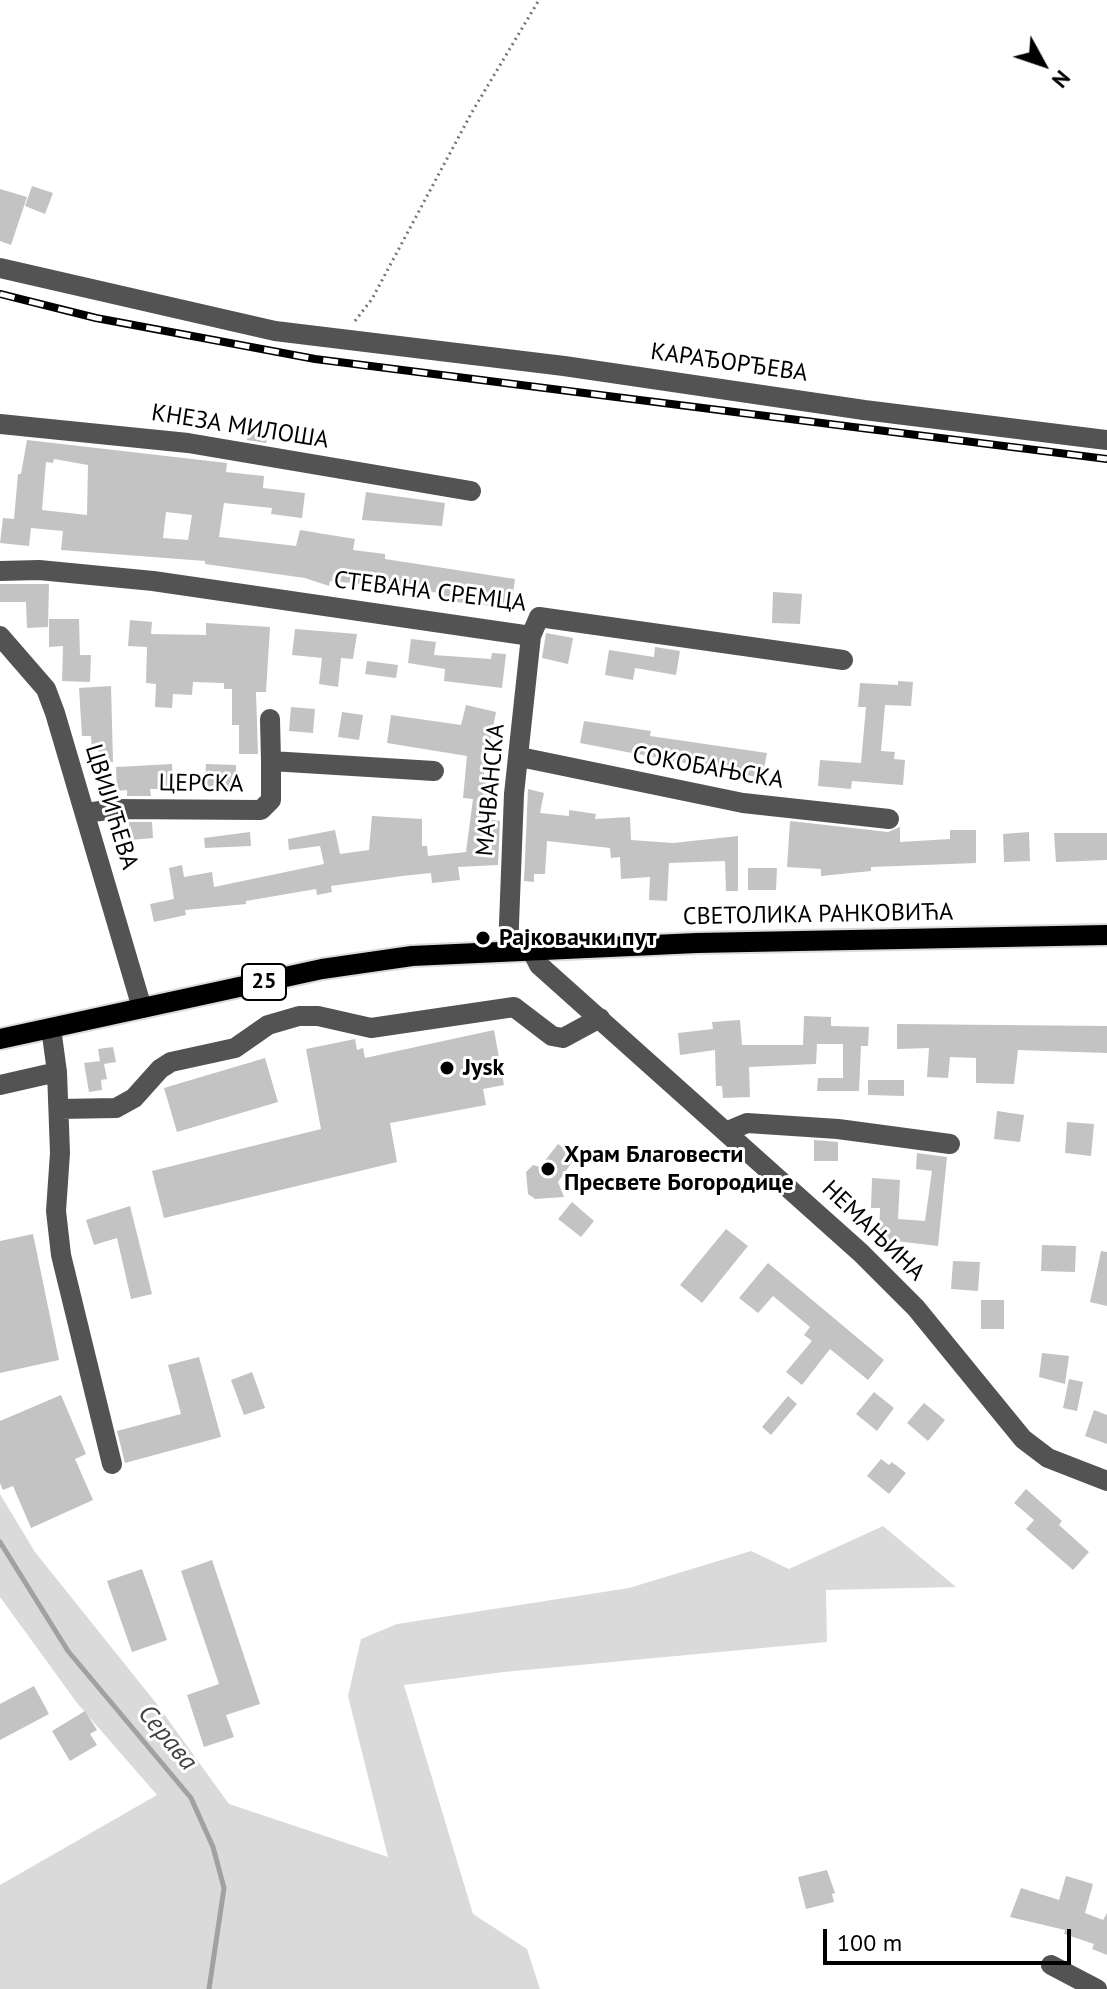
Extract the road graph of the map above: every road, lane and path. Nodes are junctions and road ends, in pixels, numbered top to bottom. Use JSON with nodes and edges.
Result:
{"nodes":[{"id":1,"x":539,"y":0,"type":"edge"},
{"id":2,"x":0,"y":268,"type":"edge"},
{"id":3,"x":343,"y":341,"type":"junction"},
{"id":4,"x":0,"y":424,"type":"edge"},
{"id":5,"x":1107,"y":440,"type":"edge"},
{"id":6,"x":471,"y":491,"type":"dead end"},
{"id":7,"x":0,"y":571,"type":"edge"},
{"id":8,"x":0,"y":636,"type":"edge"},
{"id":9,"x":531,"y":636,"type":"junction"},
{"id":10,"x":843,"y":660,"type":"dead end"},
{"id":11,"x":270,"y":719,"type":"dead end"},
{"id":12,"x":520,"y":757,"type":"junction"},
{"id":13,"x":271,"y":761,"type":"junction"},
{"id":14,"x":434,"y":771,"type":"dead end"},
{"id":15,"x":86,"y":813,"type":"junction"},
{"id":16,"x":889,"y":819,"type":"dead end"},
{"id":17,"x":1107,"y":935,"type":"edge"},
{"id":18,"x":531,"y":949,"type":"junction"},
{"id":19,"x":508,"y":950,"type":"junction"},
{"id":20,"x":142,"y":1008,"type":"junction"},
{"id":21,"x":600,"y":1018,"type":"junction"},
{"id":22,"x":51,"y":1028,"type":"junction"},
{"id":23,"x":0,"y":1039,"type":"edge"},
{"id":24,"x":57,"y":1072,"type":"junction"},
{"id":25,"x":0,"y":1085,"type":"edge"},
{"id":26,"x":59,"y":1109,"type":"junction"},
{"id":27,"x":728,"y":1131,"type":"junction"},
{"id":28,"x":950,"y":1144,"type":"dead end"},
{"id":29,"x":112,"y":1464,"type":"dead end"},
{"id":30,"x":1107,"y":1481,"type":"edge"},
{"id":31,"x":1051,"y":1965,"type":"dead end"},
{"id":32,"x":1097,"y":1989,"type":"edge"}],
"edges":[{"from":1,"to":3,"type":"path"},
{"from":2,"to":3,"type":"street","name":"КАРАЂОРЂЕВА"},
{"from":3,"to":5,"type":"street","name":"КАРАЂОРЂЕВА"},
{"from":4,"to":6,"type":"street","name":"КНЕЗА МИЛОША"},
{"from":7,"to":9,"type":"street","name":"СТЕВАНА СРЕМЦА"},
{"from":8,"to":15,"type":"street","name":"ЦВИЈИЋЕВА"},
{"from":9,"to":10,"type":"street","name":"СТЕВАНА СРЕМЦА"},
{"from":9,"to":12,"type":"street","name":"МАЧВАНСКА"},
{"from":11,"to":13,"type":"street","name":"ЦЕРСКА"},
{"from":12,"to":16,"type":"street","name":"СОКОБАЊСКА"},
{"from":12,"to":19,"type":"street","name":"МАЧВАНСКА"},
{"from":13,"to":14,"type":"street","name":"ЦЕРСКА"},
{"from":13,"to":15,"type":"street","name":"ЦЕРСКА"},
{"from":15,"to":20,"type":"street","name":"ЦВИЈИЋЕВА"},
{"from":17,"to":18,"type":"main road","name":"СВЕТОЛИКА РАНКОВИЋА","number":"25"},
{"from":18,"to":19,"type":"main road","number":"25"},
{"from":18,"to":21,"type":"street","name":"НЕМАЊИНА"},
{"from":19,"to":20,"type":"main road","number":"25"},
{"from":20,"to":22,"type":"main road","number":"25"},
{"from":21,"to":26,"type":"street"},
{"from":21,"to":27,"type":"street","name":"НЕМАЊИНА"},
{"from":22,"to":23,"type":"main road","number":"25"},
{"from":22,"to":24,"type":"street"},
{"from":24,"to":25,"type":"street"},
{"from":24,"to":26,"type":"street"},
{"from":26,"to":29,"type":"street"},
{"from":27,"to":28,"type":"street"},
{"from":27,"to":30,"type":"street","name":"НЕМАЊИНА"},
{"from":31,"to":32,"type":"street"}]}
